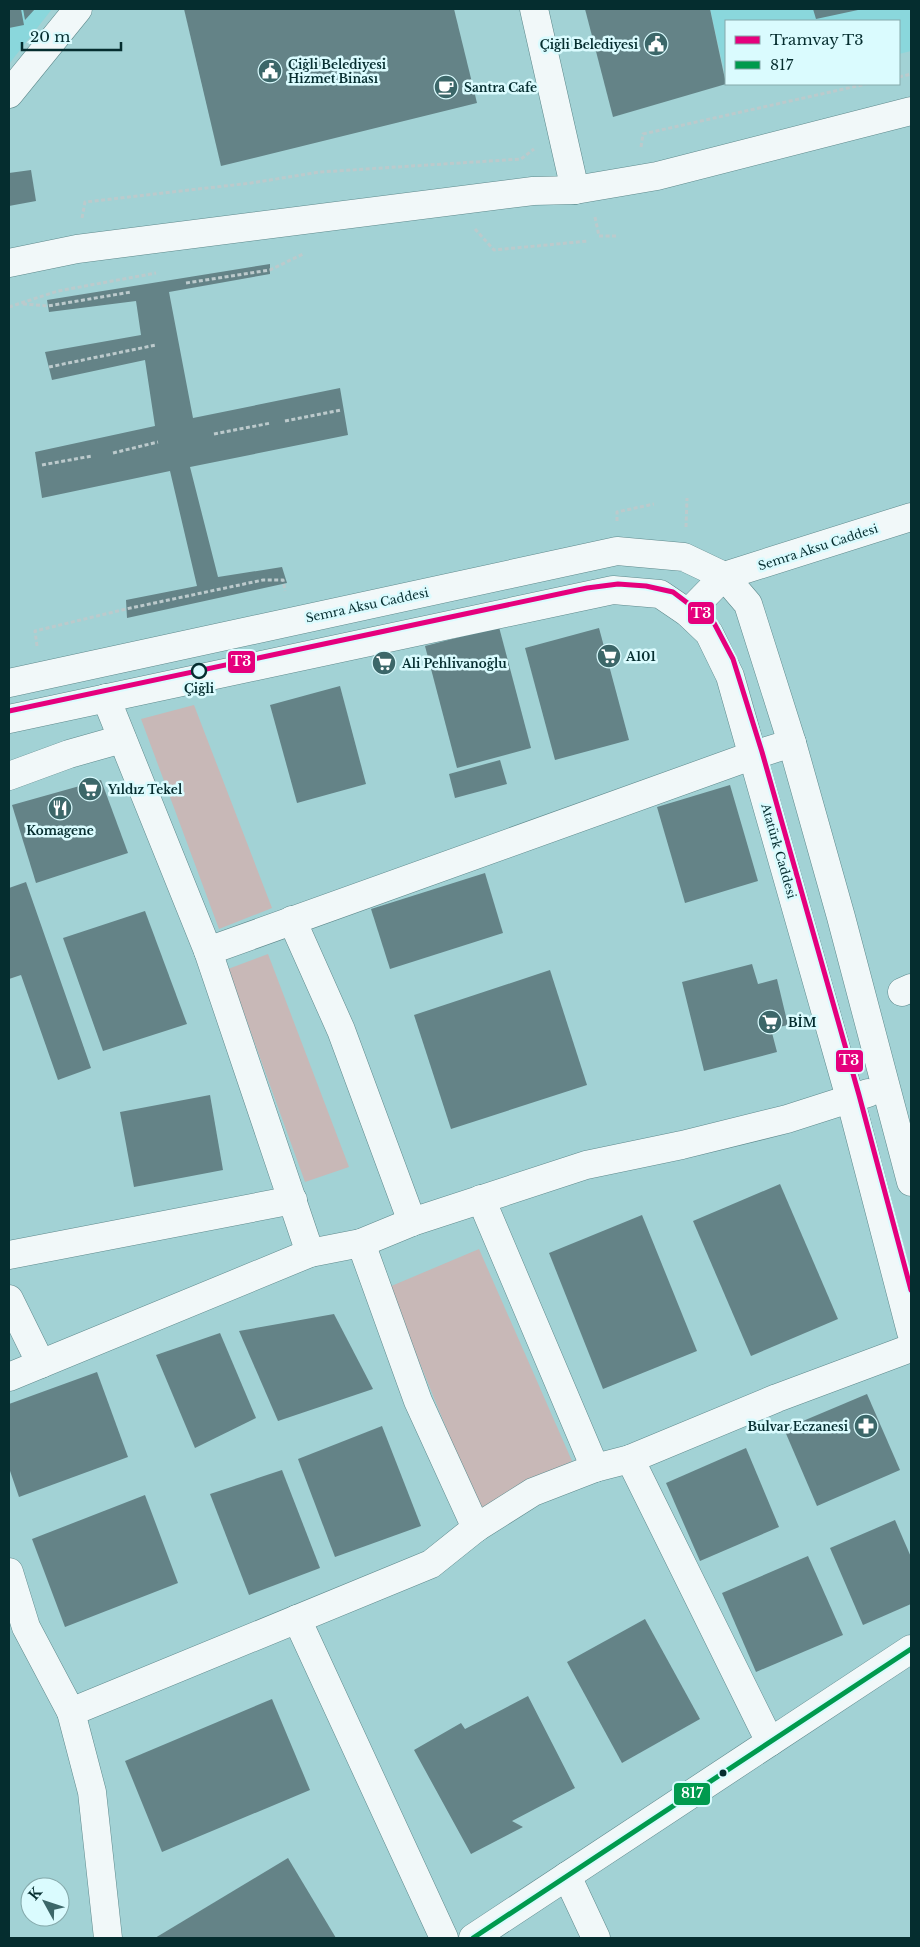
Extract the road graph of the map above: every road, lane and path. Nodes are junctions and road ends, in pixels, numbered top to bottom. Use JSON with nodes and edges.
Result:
{"nodes":[{"id":1,"x":78,"y":9,"type":"edge"},
{"id":2,"x":534,"y":9,"type":"edge"},
{"id":3,"x":862,"y":85,"type":"edge"},
{"id":4,"x":9,"y":94,"type":"edge"},
{"id":5,"x":911,"y":110,"type":"edge"},
{"id":6,"x":538,"y":146,"type":"dead end"},
{"id":7,"x":640,"y":155,"type":"dead end"},
{"id":8,"x":575,"y":190,"type":"junction"},
{"id":9,"x":84,"y":202,"type":"dead end"},
{"id":10,"x":594,"y":211,"type":"dead end"},
{"id":11,"x":475,"y":229,"type":"dead end"},
{"id":12,"x":616,"y":236,"type":"dead end"},
{"id":13,"x":588,"y":241,"type":"dead end"},
{"id":14,"x":303,"y":254,"type":"dead end"},
{"id":15,"x":10,"y":262,"type":"edge"},
{"id":16,"x":186,"y":283,"type":"dead end"},
{"id":17,"x":131,"y":292,"type":"dead end"},
{"id":18,"x":20,"y":304,"type":"dead end"},
{"id":19,"x":156,"y":345,"type":"dead end"},
{"id":20,"x":49,"y":367,"type":"dead end"},
{"id":21,"x":341,"y":410,"type":"dead end"},
{"id":22,"x":285,"y":421,"type":"dead end"},
{"id":23,"x":272,"y":423,"type":"dead end"},
{"id":24,"x":214,"y":434,"type":"dead end"},
{"id":25,"x":158,"y":442,"type":"dead end"},
{"id":26,"x":114,"y":453,"type":"dead end"},
{"id":27,"x":92,"y":456,"type":"dead end"},
{"id":28,"x":42,"y":465,"type":"dead end"},
{"id":29,"x":654,"y":504,"type":"dead end"},
{"id":30,"x":617,"y":512,"type":"dead end"},
{"id":31,"x":911,"y":517,"type":"edge"},
{"id":32,"x":724,"y":576,"type":"junction"},
{"id":33,"x":263,"y":580,"type":"dead end"},
{"id":34,"x":688,"y":613,"type":"junction"},
{"id":35,"x":40,"y":676,"type":"junction"},
{"id":36,"x":9,"y":683,"type":"edge"},
{"id":37,"x":106,"y":698,"type":"junction"},
{"id":38,"x":9,"y":719,"type":"edge"},
{"id":39,"x":122,"y":739,"type":"junction"},
{"id":40,"x":792,"y":743,"type":"junction"},
{"id":41,"x":751,"y":756,"type":"junction"},
{"id":42,"x":9,"y":776,"type":"edge"},
{"id":43,"x":292,"y":920,"type":"junction"},
{"id":44,"x":208,"y":951,"type":"junction"},
{"id":45,"x":886,"y":1086,"type":"junction"},
{"id":46,"x":850,"y":1098,"type":"junction"},
{"id":47,"x":911,"y":1182,"type":"edge"},
{"id":48,"x":293,"y":1200,"type":"junction"},
{"id":49,"x":481,"y":1200,"type":"junction"},
{"id":50,"x":412,"y":1222,"type":"junction"},
{"id":51,"x":361,"y":1243,"type":"junction"},
{"id":52,"x":310,"y":1253,"type":"junction"},
{"id":53,"x":9,"y":1255,"type":"edge"},
{"id":54,"x":9,"y":1299,"type":"edge"},
{"id":55,"x":911,"y":1332,"type":"edge"},
{"id":56,"x":911,"y":1348,"type":"edge"},
{"id":57,"x":41,"y":1364,"type":"junction"},
{"id":58,"x":9,"y":1378,"type":"edge"},
{"id":59,"x":630,"y":1459,"type":"junction"},
{"id":60,"x":595,"y":1468,"type":"junction"},
{"id":61,"x":476,"y":1528,"type":"junction"},
{"id":62,"x":9,"y":1572,"type":"edge"},
{"id":63,"x":297,"y":1619,"type":"junction"},
{"id":64,"x":18,"y":1627,"type":"edge"},
{"id":65,"x":911,"y":1649,"type":"edge"},
{"id":66,"x":71,"y":1712,"type":"junction"},
{"id":67,"x":770,"y":1742,"type":"junction"},
{"id":68,"x":567,"y":1876,"type":"junction"},
{"id":69,"x":108,"y":1938,"type":"edge"},
{"id":70,"x":444,"y":1938,"type":"edge"},
{"id":71,"x":473,"y":1938,"type":"edge"},
{"id":72,"x":596,"y":1938,"type":"edge"}],
"edges":[{"from":1,"to":4,"type":"street"},
{"from":2,"to":8,"type":"street"},
{"from":3,"to":7,"type":"path"},
{"from":5,"to":8,"type":"street"},
{"from":6,"to":9,"type":"path"},
{"from":8,"to":15,"type":"street"},
{"from":10,"to":12,"type":"path"},
{"from":11,"to":13,"type":"path"},
{"from":14,"to":16,"type":"path"},
{"from":17,"to":18,"type":"path"},
{"from":19,"to":20,"type":"path"},
{"from":21,"to":22,"type":"path"},
{"from":23,"to":24,"type":"path"},
{"from":25,"to":26,"type":"path"},
{"from":27,"to":28,"type":"path"},
{"from":29,"to":30,"type":"path"},
{"from":31,"to":32,"type":"street","name":"Semra Aksu Caddesi"},
{"from":32,"to":34,"type":"street","name":"Semra Aksu Caddesi"},
{"from":32,"to":35,"type":"street","name":"Semra Aksu Caddesi"},
{"from":32,"to":40,"type":"street"},
{"from":33,"to":35,"type":"path"},
{"from":34,"to":37,"type":"street"},
{"from":34,"to":41,"type":"street","name":"Atatürk Caddesi"},
{"from":35,"to":36,"type":"street","name":"Semra Aksu Caddesi"},
{"from":37,"to":38,"type":"street"},
{"from":37,"to":39,"type":"street"},
{"from":39,"to":42,"type":"street"},
{"from":39,"to":44,"type":"street"},
{"from":40,"to":41,"type":"street"},
{"from":40,"to":45,"type":"street"},
{"from":41,"to":43,"type":"street"},
{"from":41,"to":46,"type":"street","name":"Atatürk Caddesi"},
{"from":43,"to":44,"type":"street"},
{"from":43,"to":50,"type":"street"},
{"from":44,"to":48,"type":"street"},
{"from":45,"to":46,"type":"street"},
{"from":45,"to":47,"type":"street"},
{"from":46,"to":49,"type":"street"},
{"from":46,"to":55,"type":"street","name":"Atatürk Caddesi"},
{"from":48,"to":52,"type":"street"},
{"from":48,"to":53,"type":"street"},
{"from":49,"to":50,"type":"street"},
{"from":49,"to":60,"type":"street"},
{"from":50,"to":51,"type":"street"},
{"from":51,"to":52,"type":"street"},
{"from":51,"to":61,"type":"street"},
{"from":52,"to":57,"type":"street"},
{"from":54,"to":57,"type":"street"},
{"from":56,"to":59,"type":"street"},
{"from":57,"to":58,"type":"street"},
{"from":59,"to":60,"type":"street"},
{"from":59,"to":67,"type":"street"},
{"from":60,"to":61,"type":"street"},
{"from":61,"to":63,"type":"street"},
{"from":62,"to":64,"type":"street"},
{"from":63,"to":66,"type":"street"},
{"from":63,"to":70,"type":"street"},
{"from":64,"to":66,"type":"street"},
{"from":65,"to":67,"type":"street"},
{"from":66,"to":69,"type":"street"},
{"from":67,"to":68,"type":"street"},
{"from":68,"to":71,"type":"street"},
{"from":68,"to":72,"type":"street"}]}
